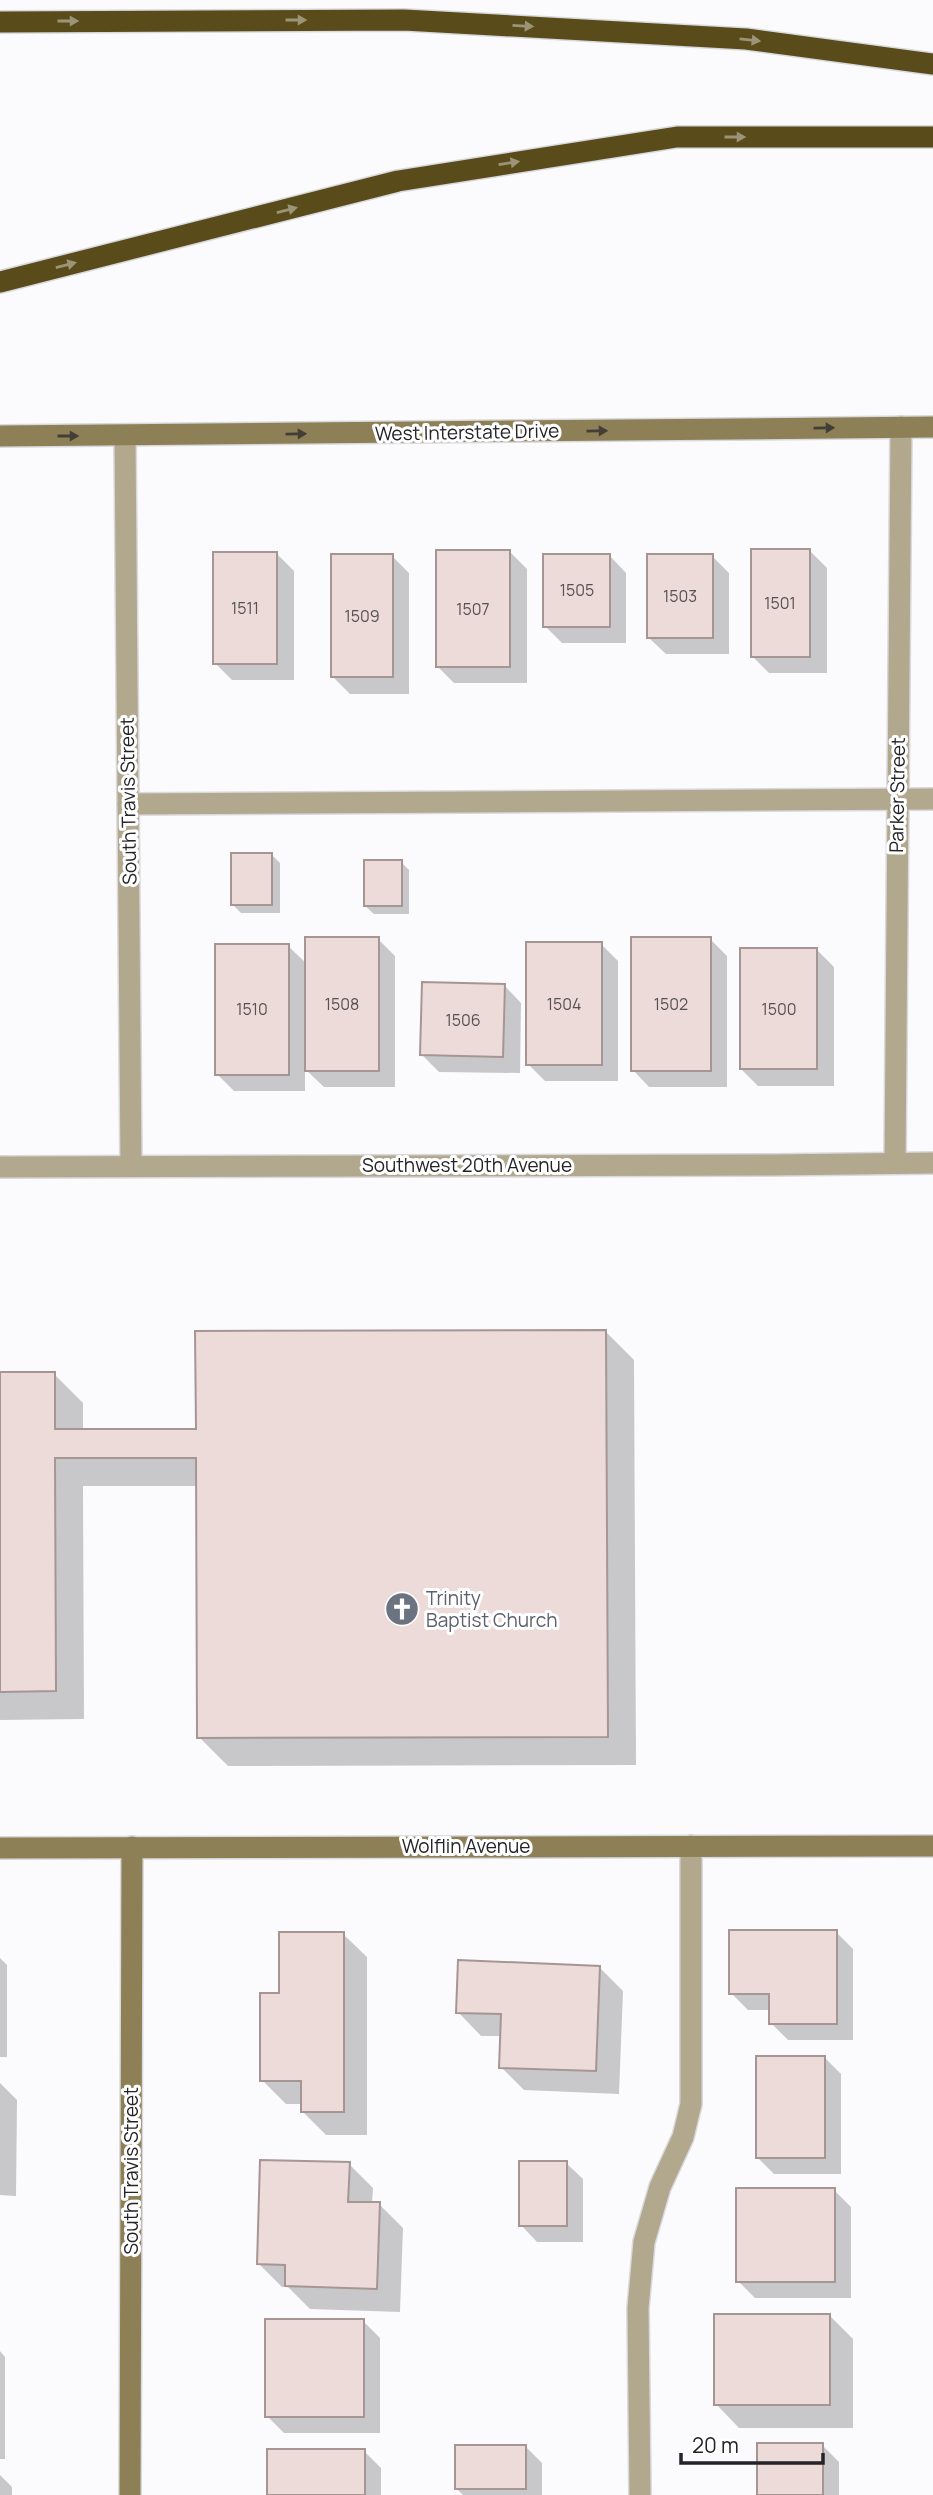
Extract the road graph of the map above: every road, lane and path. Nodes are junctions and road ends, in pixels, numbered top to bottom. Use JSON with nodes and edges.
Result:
{"nodes":[{"id":1,"x":0,"y":22,"type":"edge"},
{"id":2,"x":933,"y":64,"type":"edge"},
{"id":3,"x":933,"y":137,"type":"edge"},
{"id":4,"x":0,"y":282,"type":"edge"},
{"id":5,"x":901,"y":427,"type":"junction"},
{"id":6,"x":933,"y":427,"type":"edge"},
{"id":7,"x":0,"y":436,"type":"edge"},
{"id":8,"x":125,"y":436,"type":"junction"},
{"id":9,"x":897,"y":799,"type":"junction"},
{"id":10,"x":933,"y":799,"type":"edge"},
{"id":11,"x":128,"y":804,"type":"junction"},
{"id":12,"x":895,"y":1163,"type":"junction"},
{"id":13,"x":933,"y":1163,"type":"edge"},
{"id":14,"x":131,"y":1166,"type":"junction"},
{"id":15,"x":0,"y":1167,"type":"edge"},
{"id":16,"x":691,"y":1846,"type":"junction"},
{"id":17,"x":933,"y":1846,"type":"edge"},
{"id":18,"x":132,"y":1847,"type":"junction"},
{"id":19,"x":0,"y":1848,"type":"edge"},
{"id":20,"x":130,"y":2495,"type":"edge"},
{"id":21,"x":640,"y":2495,"type":"edge"}],
"edges":[{"from":1,"to":2,"type":"highway","one_way":true},
{"from":4,"to":3,"type":"highway","one_way":true},
{"from":5,"to":6,"type":"main road","name":"West Interstate Drive"},
{"from":8,"to":5,"type":"main road","name":"West Interstate Drive","one_way":true},
{"from":5,"to":9,"type":"street","name":"Parker Street"},
{"from":7,"to":8,"type":"main road","name":"West Interstate Drive","one_way":true},
{"from":8,"to":11,"type":"street","name":"South Travis Street"},
{"from":9,"to":10,"type":"street"},
{"from":9,"to":11,"type":"street"},
{"from":9,"to":12,"type":"street","name":"Parker Street"},
{"from":11,"to":14,"type":"street","name":"South Travis Street"},
{"from":12,"to":13,"type":"street","name":"Southwest 20th Avenue"},
{"from":12,"to":14,"type":"street","name":"Southwest 20th Avenue"},
{"from":14,"to":15,"type":"street","name":"Southwest 20th Avenue"},
{"from":16,"to":17,"type":"main road","name":"Wolflin Avenue"},
{"from":16,"to":18,"type":"main road","name":"Wolflin Avenue"},
{"from":16,"to":21,"type":"street"},
{"from":18,"to":19,"type":"main road","name":"Wolflin Avenue"},
{"from":18,"to":20,"type":"main road","name":"South Travis Street"}]}
